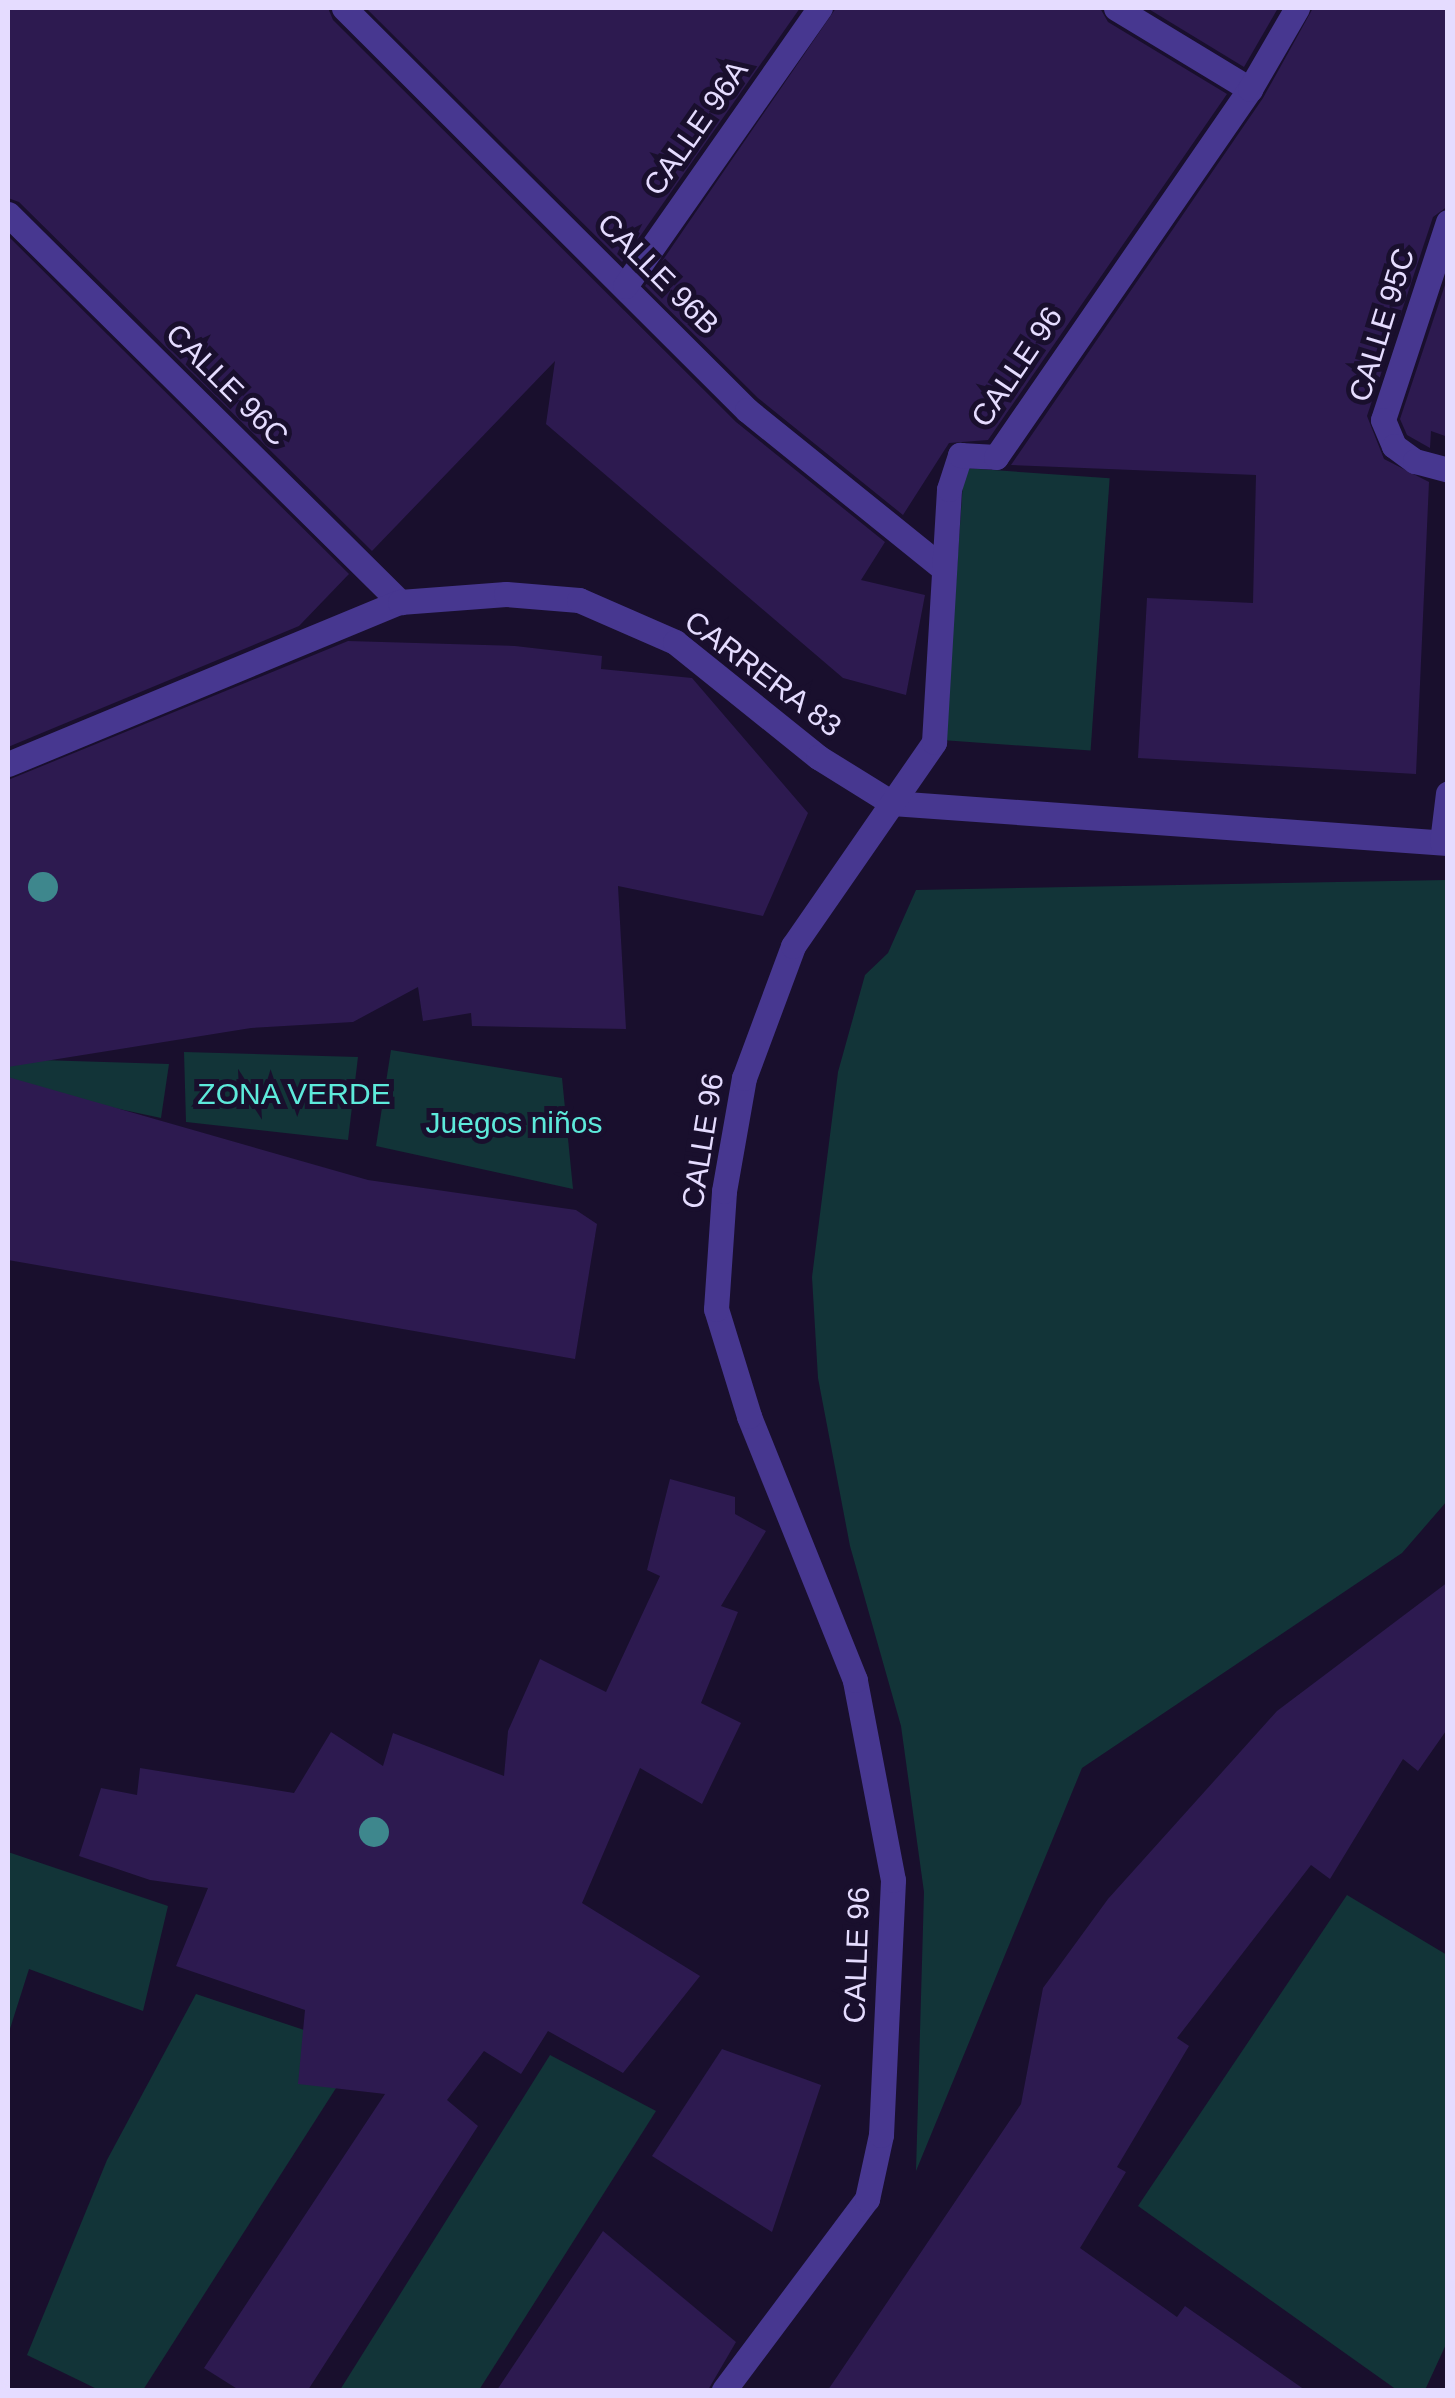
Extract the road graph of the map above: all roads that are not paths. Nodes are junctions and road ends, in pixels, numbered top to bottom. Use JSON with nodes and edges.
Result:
{"nodes":[{"id":1,"x":344,"y":8,"type":"edge"},
{"id":2,"x":820,"y":8,"type":"edge"},
{"id":3,"x":1116,"y":8,"type":"edge"},
{"id":4,"x":1297,"y":8,"type":"edge"},
{"id":5,"x":1250,"y":88,"type":"junction"},
{"id":6,"x":8,"y":214,"type":"edge"},
{"id":7,"x":1448,"y":222,"type":"edge"},
{"id":8,"x":624,"y":286,"type":"junction"},
{"id":9,"x":1448,"y":470,"type":"edge"},
{"id":10,"x":943,"y":568,"type":"junction"},
{"id":11,"x":400,"y":602,"type":"junction"},
{"id":12,"x":8,"y":764,"type":"edge"},
{"id":13,"x":1448,"y":793,"type":"edge"},
{"id":14,"x":892,"y":803,"type":"junction"},
{"id":15,"x":1445,"y":843,"type":"edge"},
{"id":16,"x":724,"y":2390,"type":"edge"}],
"edges":[{"from":1,"to":8,"type":"street","name":"CALLE 96B"},
{"from":2,"to":8,"type":"street","name":"CALLE 96A"},
{"from":3,"to":5,"type":"street"},
{"from":4,"to":5,"type":"street","name":"CALLE 96"},
{"from":5,"to":10,"type":"street","name":"CALLE 96"},
{"from":6,"to":11,"type":"street","name":"CALLE 96C"},
{"from":7,"to":9,"type":"street","name":"CALLE 95C"},
{"from":8,"to":10,"type":"street","name":"CALLE 96B"},
{"from":10,"to":14,"type":"street","name":"CALLE 96"},
{"from":11,"to":12,"type":"street","name":"CARRERA 83"},
{"from":11,"to":14,"type":"street","name":"CARRERA 83"},
{"from":13,"to":15,"type":"street"},
{"from":14,"to":15,"type":"street","name":"CARRERA 83"},
{"from":14,"to":16,"type":"street","name":"CALLE 96"}]}
